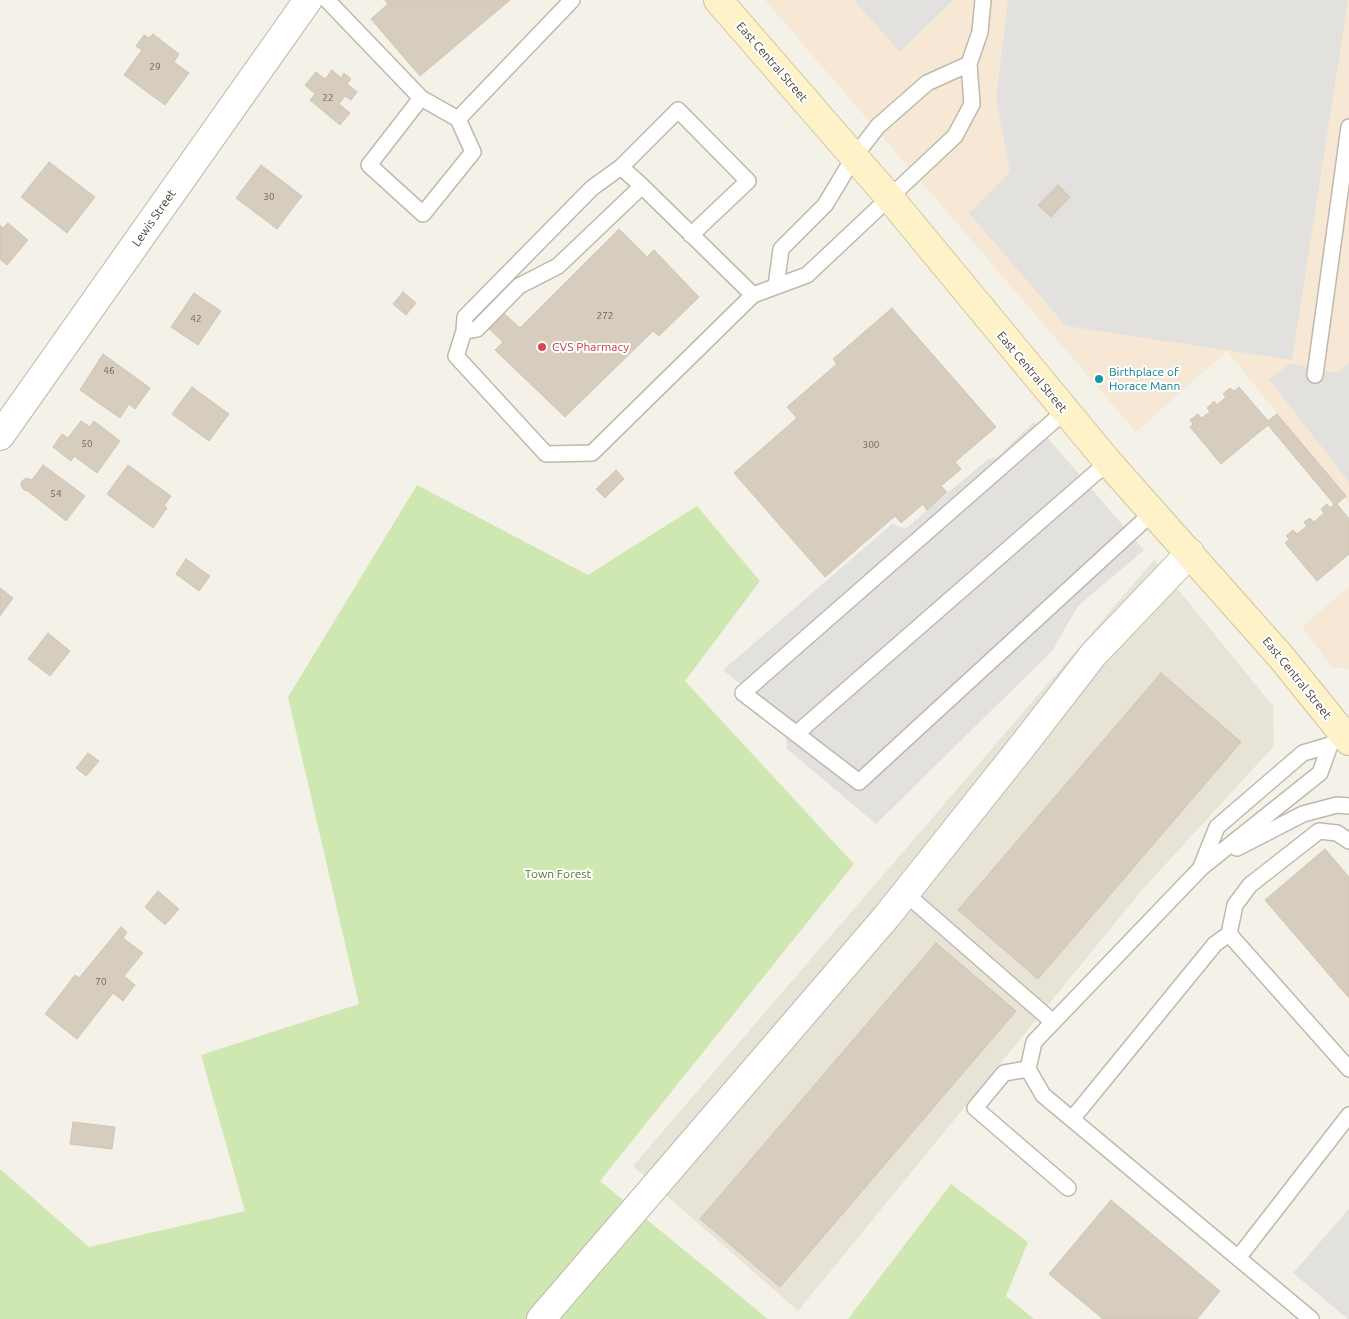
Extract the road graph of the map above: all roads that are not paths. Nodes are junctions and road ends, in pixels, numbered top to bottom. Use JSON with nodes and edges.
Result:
{"nodes":[{"id":1,"x":308,"y":0,"type":"edge"},
{"id":2,"x":327,"y":0,"type":"edge"},
{"id":3,"x":572,"y":0,"type":"edge"},
{"id":4,"x":718,"y":0,"type":"edge"},
{"id":5,"x":983,"y":0,"type":"edge"},
{"id":6,"x":969,"y":64,"type":"junction"},
{"id":7,"x":421,"y":98,"type":"junction"},
{"id":8,"x":458,"y":119,"type":"junction"},
{"id":9,"x":1349,"y":127,"type":"edge"},
{"id":10,"x":854,"y":157,"type":"junction"},
{"id":11,"x":621,"y":167,"type":"junction"},
{"id":12,"x":642,"y":186,"type":"junction"},
{"id":13,"x":888,"y":197,"type":"junction"},
{"id":14,"x":691,"y":235,"type":"junction"},
{"id":15,"x":776,"y":286,"type":"junction"},
{"id":16,"x":753,"y":296,"type":"junction"},
{"id":17,"x":464,"y":331,"type":"junction"},
{"id":18,"x":1315,"y":375,"type":"dead end"},
{"id":19,"x":1065,"y":411,"type":"junction"},
{"id":20,"x":0,"y":436,"type":"edge"},
{"id":21,"x":1108,"y":462,"type":"junction"},
{"id":22,"x":1152,"y":513,"type":"junction"},
{"id":23,"x":1190,"y":553,"type":"junction"},
{"id":24,"x":796,"y":734,"type":"junction"},
{"id":25,"x":1343,"y":737,"type":"edge"},
{"id":26,"x":1349,"y":806,"type":"edge"},
{"id":27,"x":1349,"y":841,"type":"edge"},
{"id":28,"x":1201,"y":868,"type":"junction"},
{"id":29,"x":905,"y":893,"type":"junction"},
{"id":30,"x":1228,"y":934,"type":"junction"},
{"id":31,"x":1053,"y":1022,"type":"junction"},
{"id":32,"x":1028,"y":1069,"type":"junction"},
{"id":33,"x":1349,"y":1069,"type":"edge"},
{"id":34,"x":1349,"y":1115,"type":"edge"},
{"id":35,"x":1072,"y":1118,"type":"junction"},
{"id":36,"x":1068,"y":1188,"type":"dead end"},
{"id":37,"x":1238,"y":1258,"type":"junction"},
{"id":38,"x":541,"y":1319,"type":"edge"},
{"id":39,"x":1311,"y":1319,"type":"edge"}],
"edges":[{"from":1,"to":20,"type":"street","name":"Lewis Street"},
{"from":2,"to":7,"type":"lane"},
{"from":3,"to":8,"type":"lane"},
{"from":4,"to":10,"type":"main road","name":"East Central Street"},
{"from":5,"to":6,"type":"lane"},
{"from":6,"to":10,"type":"lane"},
{"from":6,"to":13,"type":"lane"},
{"from":7,"to":8,"type":"lane"},
{"from":7,"to":8,"type":"lane"},
{"from":9,"to":18,"type":"lane"},
{"from":10,"to":13,"type":"main road","name":"East Central Street"},
{"from":10,"to":15,"type":"lane"},
{"from":11,"to":12,"type":"lane"},
{"from":11,"to":14,"type":"lane"},
{"from":11,"to":17,"type":"lane"},
{"from":12,"to":14,"type":"lane"},
{"from":12,"to":17,"type":"lane"},
{"from":13,"to":15,"type":"lane"},
{"from":13,"to":19,"type":"main road","name":"East Central Street"},
{"from":14,"to":16,"type":"lane"},
{"from":15,"to":16,"type":"lane"},
{"from":16,"to":17,"type":"lane"},
{"from":19,"to":21,"type":"main road","name":"East Central Street"},
{"from":19,"to":24,"type":"lane"},
{"from":21,"to":22,"type":"main road","name":"East Central Street"},
{"from":21,"to":24,"type":"lane"},
{"from":22,"to":23,"type":"main road","name":"East Central Street"},
{"from":22,"to":24,"type":"lane"},
{"from":23,"to":25,"type":"main road","name":"East Central Street"},
{"from":23,"to":29,"type":"street"},
{"from":25,"to":28,"type":"lane"},
{"from":25,"to":28,"type":"lane"},
{"from":26,"to":28,"type":"lane"},
{"from":27,"to":30,"type":"lane"},
{"from":28,"to":31,"type":"lane"},
{"from":29,"to":31,"type":"lane"},
{"from":29,"to":38,"type":"street"},
{"from":30,"to":33,"type":"lane"},
{"from":30,"to":35,"type":"lane"},
{"from":31,"to":32,"type":"lane"},
{"from":32,"to":35,"type":"lane"},
{"from":32,"to":36,"type":"lane"},
{"from":34,"to":37,"type":"lane"},
{"from":35,"to":37,"type":"lane"},
{"from":37,"to":39,"type":"lane"}]}
